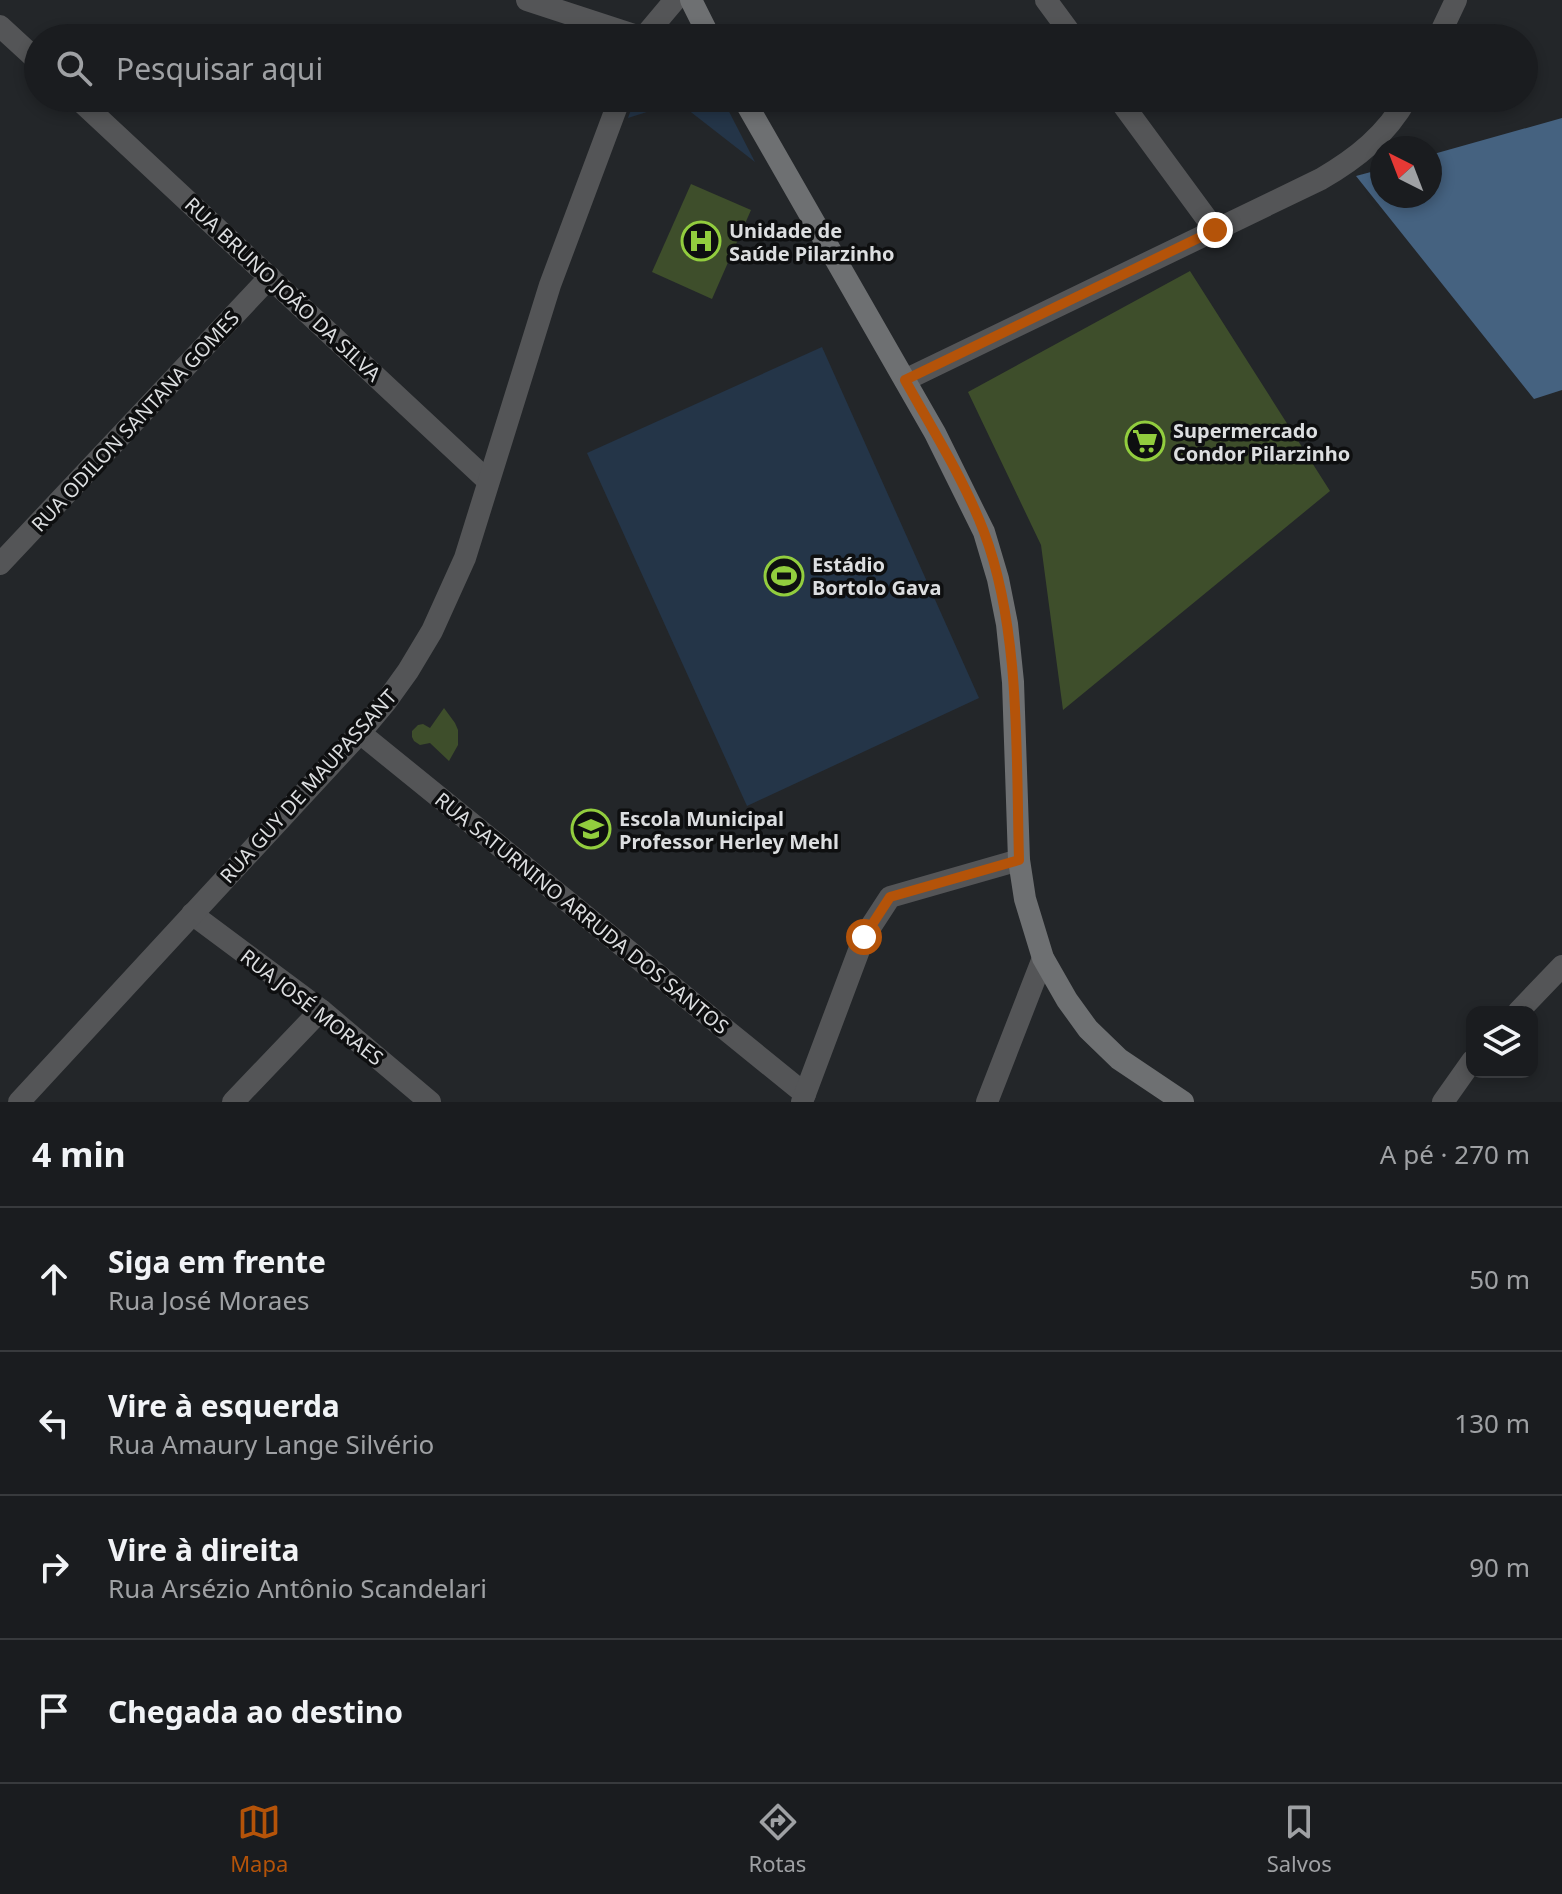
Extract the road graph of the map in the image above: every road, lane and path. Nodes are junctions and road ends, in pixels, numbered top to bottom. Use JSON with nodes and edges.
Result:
{"nodes":[{"id":1,"x":527,"y":0,"type":"edge"},
{"id":2,"x":675,"y":0,"type":"edge"},
{"id":3,"x":691,"y":0,"type":"edge"},
{"id":4,"x":1046,"y":0,"type":"edge"},
{"id":5,"x":1449,"y":3,"type":"edge"},
{"id":6,"x":600,"y":24,"type":"edge"},
{"id":7,"x":655,"y":24,"type":"edge"},
{"id":8,"x":703,"y":24,"type":"edge"},
{"id":9,"x":1064,"y":24,"type":"edge"},
{"id":10,"x":1442,"y":24,"type":"edge"},
{"id":11,"x":0,"y":26,"type":"edge"},
{"id":12,"x":24,"y":48,"type":"edge"},
{"id":13,"x":92,"y":112,"type":"edge"},
{"id":14,"x":615,"y":112,"type":"edge"},
{"id":15,"x":751,"y":112,"type":"edge"},
{"id":16,"x":1128,"y":112,"type":"edge"},
{"id":17,"x":1400,"y":112,"type":"edge"},
{"id":18,"x":1215,"y":230,"type":"junction"},
{"id":19,"x":270,"y":277,"type":"junction"},
{"id":20,"x":905,"y":380,"type":"junction"},
{"id":21,"x":488,"y":481,"type":"junction"},
{"id":22,"x":0,"y":564,"type":"edge"},
{"id":23,"x":360,"y":733,"type":"junction"},
{"id":24,"x":1019,"y":860,"type":"junction"},
{"id":25,"x":192,"y":914,"type":"junction"},
{"id":26,"x":1043,"y":958,"type":"junction"},
{"id":27,"x":1562,"y":966,"type":"edge"},
{"id":28,"x":1524,"y":1006,"type":"edge"},
{"id":29,"x":321,"y":1010,"type":"junction"},
{"id":30,"x":1466,"y":1069,"type":"edge"},
{"id":31,"x":804,"y":1098,"type":"edge"},
{"id":32,"x":19,"y":1102,"type":"edge"},
{"id":33,"x":233,"y":1102,"type":"edge"},
{"id":34,"x":430,"y":1102,"type":"edge"},
{"id":35,"x":987,"y":1102,"type":"edge"},
{"id":36,"x":1183,"y":1102,"type":"edge"},
{"id":37,"x":1443,"y":1102,"type":"edge"}],
"edges":[{"from":1,"to":6,"type":"street"},
{"from":2,"to":7,"type":"street"},
{"from":3,"to":8,"type":"main road"},
{"from":4,"to":9,"type":"street"},
{"from":5,"to":10,"type":"street"},
{"from":11,"to":12,"type":"street"},
{"from":13,"to":19,"type":"street","name":"RUA BRUNO JOÃO DA SILVA"},
{"from":14,"to":21,"type":"street","name":"RUA GUY DE MAUPASSANT"},
{"from":15,"to":20,"type":"main road"},
{"from":16,"to":18,"type":"street"},
{"from":17,"to":18,"type":"street"},
{"from":18,"to":20,"type":"street"},
{"from":19,"to":21,"type":"street","name":"RUA BRUNO JOÃO DA SILVA"},
{"from":19,"to":22,"type":"street","name":"RUA ODILON SANTANA GOMES"},
{"from":20,"to":24,"type":"main road"},
{"from":21,"to":23,"type":"street","name":"RUA GUY DE MAUPASSANT"},
{"from":23,"to":25,"type":"street","name":"RUA GUY DE MAUPASSANT"},
{"from":23,"to":31,"type":"street","name":"RUA SATURNINO ARRUDA DOS SANTOS"},
{"from":24,"to":26,"type":"main road"},
{"from":24,"to":31,"type":"street"},
{"from":25,"to":29,"type":"street","name":"RUA JOSÉ MORAES"},
{"from":25,"to":32,"type":"street","name":"RUA GUY DE MAUPASSANT"},
{"from":26,"to":35,"type":"street"},
{"from":26,"to":36,"type":"main road"},
{"from":27,"to":28,"type":"street"},
{"from":29,"to":33,"type":"street"},
{"from":29,"to":34,"type":"street","name":"RUA JOSÉ MORAES"},
{"from":30,"to":37,"type":"street"}]}
